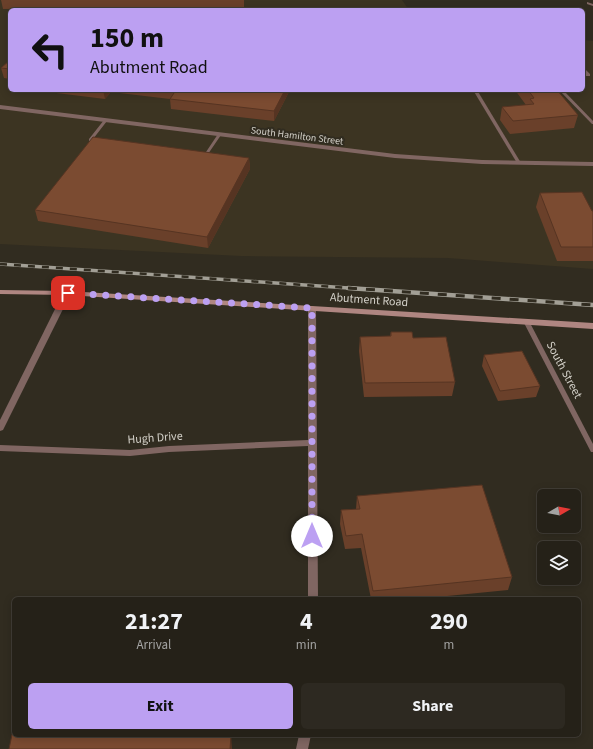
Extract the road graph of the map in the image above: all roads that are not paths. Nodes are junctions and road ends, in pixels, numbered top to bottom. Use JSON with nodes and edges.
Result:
{"nodes":[{"id":1,"x":588,"y":3,"type":"dead end"},
{"id":2,"x":593,"y":5,"type":"edge"},
{"id":3,"x":585,"y":70,"type":"edge"},
{"id":4,"x":585,"y":75,"type":"edge"},
{"id":5,"x":476,"y":92,"type":"edge"},
{"id":6,"x":563,"y":92,"type":"edge"},
{"id":7,"x":0,"y":107,"type":"edge"},
{"id":8,"x":105,"y":120,"type":"junction"},
{"id":9,"x":593,"y":123,"type":"edge"},
{"id":10,"x":219,"y":135,"type":"junction"},
{"id":11,"x":106,"y":142,"type":"edge"},
{"id":12,"x":200,"y":152,"type":"edge"},
{"id":13,"x":519,"y":163,"type":"junction"},
{"id":14,"x":593,"y":164,"type":"edge"},
{"id":15,"x":0,"y":292,"type":"edge"},
{"id":16,"x":68,"y":293,"type":"junction"},
{"id":17,"x":312,"y":308,"type":"junction"},
{"id":18,"x":526,"y":321,"type":"junction"},
{"id":19,"x":593,"y":326,"type":"edge"},
{"id":20,"x":0,"y":428,"type":"edge"},
{"id":21,"x":311,"y":442,"type":"junction"},
{"id":22,"x":0,"y":448,"type":"edge"},
{"id":23,"x":593,"y":450,"type":"edge"},
{"id":24,"x":313,"y":597,"type":"edge"},
{"id":25,"x":305,"y":737,"type":"edge"},
{"id":26,"x":302,"y":749,"type":"edge"}],
"edges":[{"from":1,"to":2,"type":"lane"},
{"from":3,"to":4,"type":"lane"},
{"from":5,"to":13,"type":"lane"},
{"from":6,"to":9,"type":"lane"},
{"from":7,"to":8,"type":"street","name":"South Hamilton Street"},
{"from":8,"to":10,"type":"street","name":"South Hamilton Street"},
{"from":8,"to":11,"type":"lane"},
{"from":10,"to":12,"type":"lane"},
{"from":10,"to":13,"type":"street","name":"South Hamilton Street"},
{"from":13,"to":14,"type":"street","name":"South Hamilton Street"},
{"from":15,"to":16,"type":"main road","name":"Abutment Road"},
{"from":16,"to":17,"type":"main road","name":"Abutment Road"},
{"from":16,"to":20,"type":"street"},
{"from":17,"to":18,"type":"main road","name":"Abutment Road"},
{"from":17,"to":21,"type":"street"},
{"from":18,"to":19,"type":"main road","name":"Abutment Road"},
{"from":18,"to":23,"type":"lane","name":"South Street"},
{"from":21,"to":22,"type":"street","name":"Hugh Drive"},
{"from":21,"to":24,"type":"street"},
{"from":25,"to":26,"type":"street"}]}
